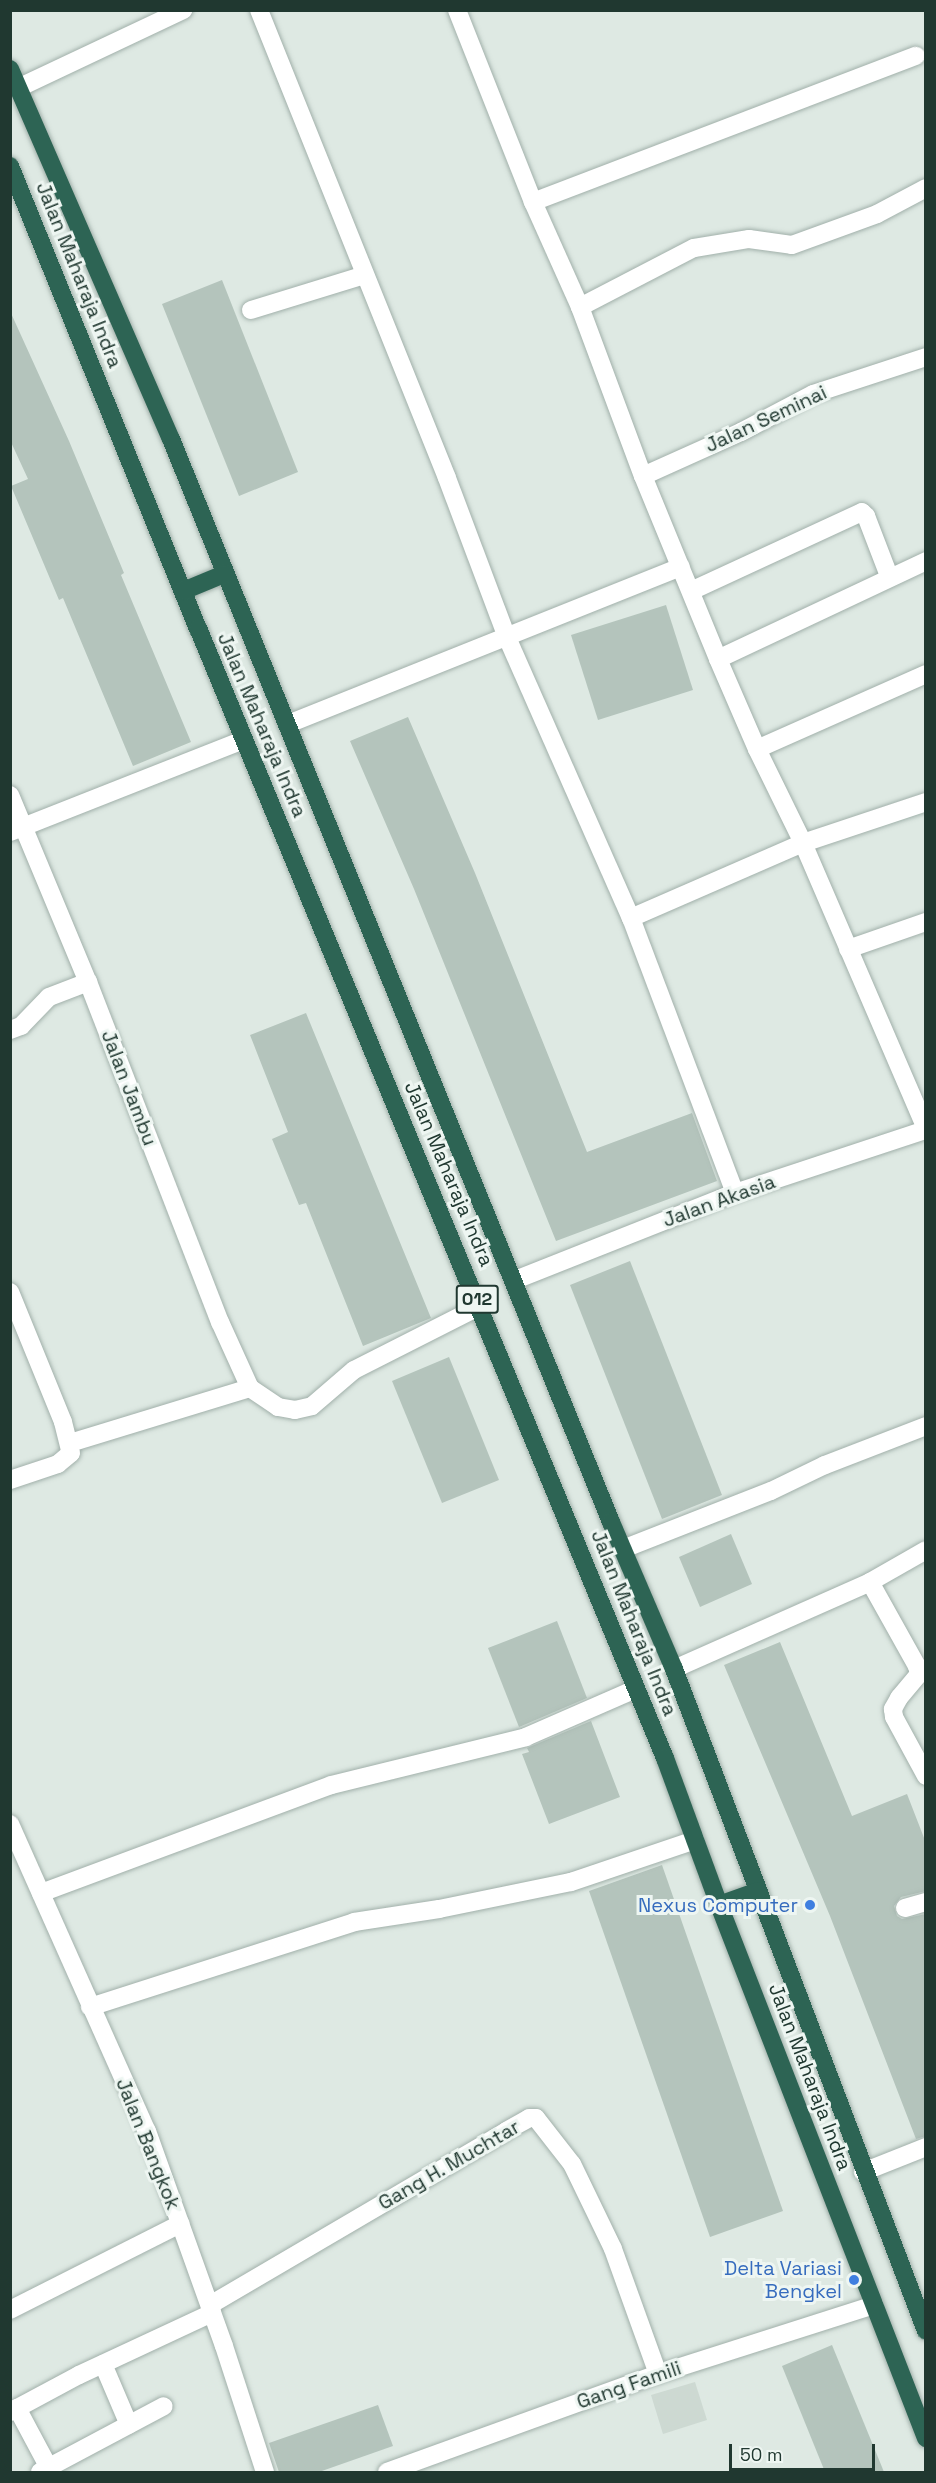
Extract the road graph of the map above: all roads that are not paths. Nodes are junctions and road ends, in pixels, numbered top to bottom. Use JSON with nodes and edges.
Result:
{"nodes":[{"id":1,"x":183,"y":10,"type":"edge"},
{"id":2,"x":259,"y":10,"type":"edge"},
{"id":3,"x":457,"y":10,"type":"edge"},
{"id":4,"x":916,"y":56,"type":"dead end"},
{"id":5,"x":10,"y":69,"type":"edge"},
{"id":6,"x":18,"y":88,"type":"junction"},
{"id":7,"x":10,"y":166,"type":"edge"},
{"id":8,"x":926,"y":188,"type":"edge"},
{"id":9,"x":533,"y":202,"type":"junction"},
{"id":10,"x":365,"y":275,"type":"junction"},
{"id":11,"x":580,"y":307,"type":"junction"},
{"id":12,"x":251,"y":310,"type":"dead end"},
{"id":13,"x":926,"y":357,"type":"edge"},
{"id":14,"x":644,"y":476,"type":"junction"},
{"id":15,"x":926,"y":561,"type":"edge"},
{"id":16,"x":681,"y":567,"type":"junction"},
{"id":17,"x":224,"y":574,"type":"junction"},
{"id":18,"x":889,"y":576,"type":"junction"},
{"id":19,"x":183,"y":591,"type":"junction"},
{"id":20,"x":692,"y":591,"type":"junction"},
{"id":21,"x":506,"y":635,"type":"junction"},
{"id":22,"x":718,"y":659,"type":"junction"},
{"id":23,"x":926,"y":674,"type":"edge"},
{"id":24,"x":288,"y":724,"type":"junction"},
{"id":25,"x":244,"y":740,"type":"junction"},
{"id":26,"x":757,"y":749,"type":"junction"},
{"id":27,"x":10,"y":795,"type":"edge"},
{"id":28,"x":926,"y":802,"type":"edge"},
{"id":29,"x":17,"y":829,"type":"edge"},
{"id":30,"x":803,"y":843,"type":"junction"},
{"id":31,"x":631,"y":918,"type":"junction"},
{"id":32,"x":926,"y":922,"type":"edge"},
{"id":33,"x":848,"y":949,"type":"junction"},
{"id":34,"x":88,"y":982,"type":"junction"},
{"id":35,"x":10,"y":1030,"type":"edge"},
{"id":36,"x":926,"y":1129,"type":"edge"},
{"id":37,"x":735,"y":1193,"type":"junction"},
{"id":38,"x":515,"y":1280,"type":"junction"},
{"id":39,"x":10,"y":1292,"type":"edge"},
{"id":40,"x":480,"y":1306,"type":"junction"},
{"id":41,"x":18,"y":1329,"type":"edge"},
{"id":42,"x":248,"y":1385,"type":"junction"},
{"id":43,"x":926,"y":1426,"type":"edge"},
{"id":44,"x":70,"y":1443,"type":"junction"},
{"id":45,"x":10,"y":1480,"type":"edge"},
{"id":46,"x":622,"y":1549,"type":"junction"},
{"id":47,"x":926,"y":1550,"type":"edge"},
{"id":48,"x":870,"y":1582,"type":"junction"},
{"id":49,"x":674,"y":1669,"type":"junction"},
{"id":50,"x":636,"y":1689,"type":"junction"},
{"id":51,"x":926,"y":1776,"type":"edge"},
{"id":52,"x":10,"y":1824,"type":"edge"},
{"id":53,"x":695,"y":1840,"type":"junction"},
{"id":54,"x":16,"y":1850,"type":"edge"},
{"id":55,"x":758,"y":1891,"type":"junction"},
{"id":56,"x":41,"y":1893,"type":"junction"},
{"id":57,"x":926,"y":1902,"type":"edge"},
{"id":58,"x":719,"y":1905,"type":"junction"},
{"id":59,"x":905,"y":1908,"type":"dead end"},
{"id":60,"x":90,"y":2007,"type":"junction"},
{"id":61,"x":926,"y":2147,"type":"edge"},
{"id":62,"x":863,"y":2172,"type":"junction"},
{"id":63,"x":180,"y":2224,"type":"junction"},
{"id":64,"x":874,"y":2305,"type":"junction"},
{"id":65,"x":211,"y":2309,"type":"junction"},
{"id":66,"x":10,"y":2310,"type":"edge"},
{"id":67,"x":926,"y":2331,"type":"edge"},
{"id":68,"x":103,"y":2364,"type":"junction"},
{"id":69,"x":658,"y":2374,"type":"junction"},
{"id":70,"x":164,"y":2406,"type":"dead end"},
{"id":71,"x":14,"y":2410,"type":"edge"},
{"id":72,"x":129,"y":2425,"type":"junction"},
{"id":73,"x":926,"y":2438,"type":"edge"},
{"id":74,"x":44,"y":2470,"type":"edge"},
{"id":75,"x":265,"y":2472,"type":"edge"},
{"id":76,"x":387,"y":2472,"type":"edge"}],
"edges":[{"from":1,"to":6,"type":"street"},
{"from":2,"to":10,"type":"street"},
{"from":3,"to":9,"type":"street"},
{"from":4,"to":9,"type":"street"},
{"from":5,"to":6,"type":"highway","name":"Jalan Maharaja Indra","number":"012"},
{"from":6,"to":17,"type":"highway","name":"Jalan Maharaja Indra","number":"012"},
{"from":7,"to":19,"type":"highway","name":"Jalan Maharaja Indra","number":"012"},
{"from":8,"to":11,"type":"street"},
{"from":9,"to":11,"type":"street"},
{"from":10,"to":12,"type":"street"},
{"from":10,"to":21,"type":"street"},
{"from":11,"to":14,"type":"street"},
{"from":13,"to":14,"type":"street","name":"Jalan Seminai"},
{"from":14,"to":16,"type":"street"},
{"from":15,"to":18,"type":"street"},
{"from":16,"to":20,"type":"street"},
{"from":16,"to":21,"type":"street"},
{"from":17,"to":19,"type":"highway"},
{"from":17,"to":24,"type":"highway","name":"Jalan Maharaja Indra","number":"012"},
{"from":18,"to":20,"type":"street"},
{"from":18,"to":22,"type":"street"},
{"from":19,"to":25,"type":"highway","name":"Jalan Maharaja Indra","number":"012"},
{"from":20,"to":22,"type":"street"},
{"from":21,"to":24,"type":"street"},
{"from":21,"to":31,"type":"street"},
{"from":22,"to":26,"type":"street"},
{"from":23,"to":26,"type":"street"},
{"from":24,"to":38,"type":"highway","name":"Jalan Maharaja Indra","number":"012"},
{"from":25,"to":29,"type":"street"},
{"from":25,"to":40,"type":"highway","name":"Jalan Maharaja Indra","number":"012"},
{"from":26,"to":30,"type":"street"},
{"from":27,"to":29,"type":"street","name":"Jalan Jambu"},
{"from":28,"to":30,"type":"street"},
{"from":29,"to":34,"type":"street","name":"Jalan Jambu"},
{"from":30,"to":31,"type":"street"},
{"from":30,"to":33,"type":"street"},
{"from":31,"to":37,"type":"street"},
{"from":32,"to":33,"type":"street"},
{"from":33,"to":36,"type":"street"},
{"from":34,"to":35,"type":"street"},
{"from":34,"to":42,"type":"street","name":"Jalan Jambu"},
{"from":36,"to":37,"type":"street","name":"Jalan Akasia"},
{"from":37,"to":38,"type":"street","name":"Jalan Akasia"},
{"from":38,"to":46,"type":"highway","name":"Jalan Maharaja Indra","number":"012"},
{"from":39,"to":41,"type":"street"},
{"from":40,"to":42,"type":"street"},
{"from":40,"to":50,"type":"highway","name":"Jalan Maharaja Indra","number":"012"},
{"from":41,"to":44,"type":"street"},
{"from":42,"to":44,"type":"street"},
{"from":43,"to":46,"type":"street"},
{"from":44,"to":45,"type":"street"},
{"from":46,"to":49,"type":"highway","name":"Jalan Maharaja Indra","number":"012"},
{"from":47,"to":48,"type":"street"},
{"from":48,"to":49,"type":"street"},
{"from":48,"to":51,"type":"street"},
{"from":49,"to":55,"type":"highway","name":"Jalan Maharaja Indra","number":"012"},
{"from":50,"to":53,"type":"highway","name":"Jalan Maharaja Indra","number":"012"},
{"from":50,"to":56,"type":"street"},
{"from":52,"to":54,"type":"street","name":"Jalan Bangkok"},
{"from":53,"to":58,"type":"highway","name":"Jalan Maharaja Indra","number":"012"},
{"from":53,"to":60,"type":"street"},
{"from":54,"to":56,"type":"street","name":"Jalan Bangkok"},
{"from":55,"to":58,"type":"highway"},
{"from":55,"to":62,"type":"highway","name":"Jalan Maharaja Indra","number":"012"},
{"from":56,"to":60,"type":"street","name":"Jalan Bangkok"},
{"from":57,"to":59,"type":"street"},
{"from":58,"to":64,"type":"highway","name":"Jalan Maharaja Indra","number":"012"},
{"from":60,"to":63,"type":"street","name":"Jalan Bangkok"},
{"from":61,"to":62,"type":"street"},
{"from":62,"to":67,"type":"highway","name":"Jalan Maharaja Indra","number":"012"},
{"from":63,"to":65,"type":"street","name":"Jalan Bangkok"},
{"from":63,"to":66,"type":"street"},
{"from":64,"to":69,"type":"street","name":"Gang Famili"},
{"from":64,"to":73,"type":"highway","name":"Jalan Maharaja Indra","number":"012"},
{"from":65,"to":68,"type":"street"},
{"from":65,"to":69,"type":"street","name":"Gang H. Muchtar"},
{"from":65,"to":75,"type":"street","name":"Jalan Bangkok"},
{"from":68,"to":71,"type":"street"},
{"from":68,"to":72,"type":"street"},
{"from":69,"to":76,"type":"street","name":"Gang Famili"},
{"from":70,"to":72,"type":"street"},
{"from":71,"to":74,"type":"street"},
{"from":72,"to":74,"type":"street"}]}
